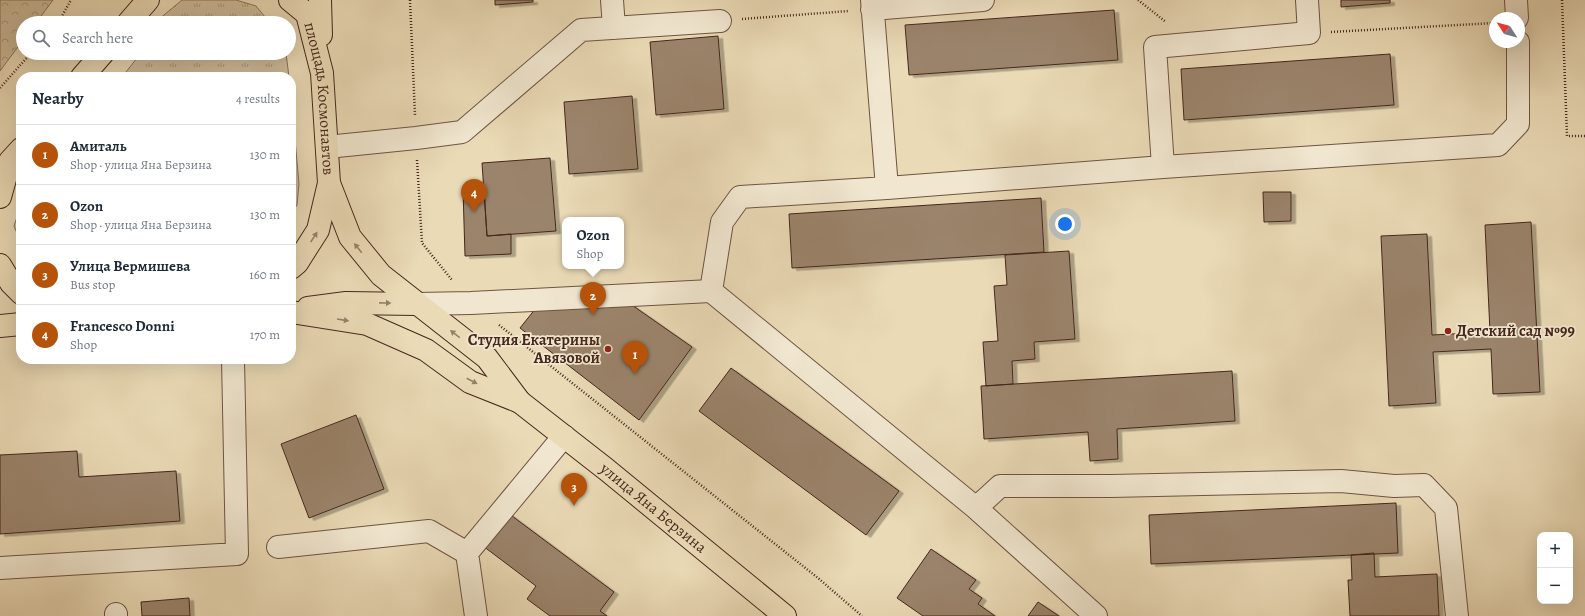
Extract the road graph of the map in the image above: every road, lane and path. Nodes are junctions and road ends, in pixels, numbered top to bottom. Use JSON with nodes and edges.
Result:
{"nodes":[{"id":1,"x":71,"y":0,"type":"edge"},
{"id":2,"x":148,"y":0,"type":"edge"},
{"id":3,"x":290,"y":0,"type":"edge"},
{"id":4,"x":320,"y":0,"type":"edge"},
{"id":5,"x":612,"y":0,"type":"edge"},
{"id":6,"x":983,"y":0,"type":"edge"},
{"id":7,"x":1307,"y":0,"type":"edge"},
{"id":8,"x":1516,"y":0,"type":"edge"},
{"id":9,"x":1562,"y":0,"type":"edge"},
{"id":10,"x":872,"y":5,"type":"edge"},
{"id":11,"x":1517,"y":12,"type":"edge"},
{"id":12,"x":62,"y":16,"type":"edge"},
{"id":13,"x":134,"y":16,"type":"edge"},
{"id":14,"x":720,"y":21,"type":"joint"},
{"id":15,"x":1489,"y":23,"type":"edge"},
{"id":16,"x":614,"y":28,"type":"junction"},
{"id":17,"x":1309,"y":33,"type":"junction"},
{"id":18,"x":1518,"y":48,"type":"edge"},
{"id":19,"x":26,"y":60,"type":"edge"},
{"id":20,"x":97,"y":60,"type":"edge"},
{"id":21,"x":86,"y":72,"type":"edge"},
{"id":22,"x":322,"y":73,"type":"junction"},
{"id":23,"x":0,"y":88,"type":"edge"},
{"id":24,"x":1585,"y":136,"type":"edge"},
{"id":25,"x":327,"y":147,"type":"junction"},
{"id":26,"x":10,"y":160,"type":"edge"},
{"id":27,"x":1163,"y":167,"type":"junction"},
{"id":28,"x":329,"y":183,"type":"junction"},
{"id":29,"x":887,"y":188,"type":"junction"},
{"id":30,"x":0,"y":197,"type":"edge"},
{"id":31,"x":296,"y":264,"type":"edge"},
{"id":32,"x":0,"y":265,"type":"edge"},
{"id":33,"x":16,"y":288,"type":"edge"},
{"id":34,"x":711,"y":291,"type":"junction"},
{"id":35,"x":471,"y":303,"type":"junction"},
{"id":36,"x":417,"y":304,"type":"junction"},
{"id":37,"x":296,"y":310,"type":"edge"},
{"id":38,"x":296,"y":312,"type":"edge"},
{"id":39,"x":16,"y":324,"type":"edge"},
{"id":40,"x":0,"y":326,"type":"edge"},
{"id":41,"x":233,"y":364,"type":"edge"},
{"id":42,"x":520,"y":402,"type":"junction"},
{"id":43,"x":564,"y":436,"type":"junction"},
{"id":44,"x":976,"y":508,"type":"junction"},
{"id":45,"x":278,"y":547,"type":"dead end"},
{"id":46,"x":467,"y":553,"type":"junction"},
{"id":47,"x":0,"y":568,"type":"edge"},
{"id":48,"x":476,"y":616,"type":"edge"},
{"id":49,"x":785,"y":616,"type":"edge"},
{"id":50,"x":862,"y":616,"type":"edge"},
{"id":51,"x":1096,"y":616,"type":"edge"},
{"id":52,"x":1457,"y":616,"type":"edge"}],
"edges":[{"from":1,"to":12,"type":"path"},
{"from":2,"to":13,"type":"main road"},
{"from":3,"to":22,"type":"main road","name":"площадь Космонавтов"},
{"from":4,"to":22,"type":"main road"},
{"from":5,"to":16,"type":"lane"},
{"from":6,"to":10,"type":"lane"},
{"from":7,"to":17,"type":"lane"},
{"from":8,"to":11,"type":"lane"},
{"from":9,"to":24,"type":"path"},
{"from":10,"to":14,"type":"path"},
{"from":10,"to":29,"type":"lane"},
{"from":14,"to":16,"type":"lane"},
{"from":15,"to":17,"type":"path"},
{"from":16,"to":25,"type":"lane"},
{"from":17,"to":27,"type":"lane"},
{"from":18,"to":27,"type":"lane"},
{"from":19,"to":23,"type":"path"},
{"from":20,"to":21,"type":"main road"},
{"from":22,"to":25,"type":"main road","name":"площадь Космонавтов"},
{"from":25,"to":28,"type":"main road","name":"площадь Космонавтов"},
{"from":26,"to":30,"type":"main road"},
{"from":27,"to":29,"type":"lane"},
{"from":31,"to":28,"type":"main road","name":"площадь Космонавтов","one_way":true},
{"from":36,"to":28,"type":"main road","one_way":true},
{"from":29,"to":34,"type":"lane"},
{"from":32,"to":33,"type":"main road"},
{"from":34,"to":35,"type":"lane"},
{"from":34,"to":44,"type":"lane"},
{"from":35,"to":36,"type":"lane"},
{"from":35,"to":50,"type":"path"},
{"from":37,"to":36,"type":"main road","one_way":true},
{"from":42,"to":36,"type":"main road","one_way":true},
{"from":38,"to":42,"type":"main road","one_way":true},
{"from":39,"to":40,"type":"main road"},
{"from":41,"to":47,"type":"lane"},
{"from":42,"to":43,"type":"main road","name":"улица Яна Берзина"},
{"from":43,"to":46,"type":"lane"},
{"from":43,"to":49,"type":"main road","name":"улица Яна Берзина"},
{"from":44,"to":51,"type":"lane"},
{"from":44,"to":52,"type":"lane"},
{"from":45,"to":46,"type":"lane"},
{"from":46,"to":48,"type":"lane"}]}
